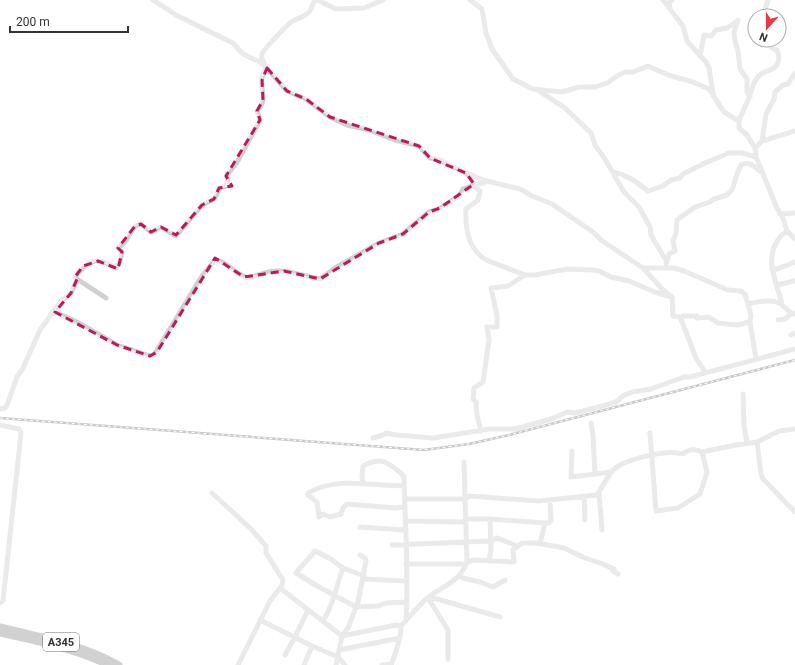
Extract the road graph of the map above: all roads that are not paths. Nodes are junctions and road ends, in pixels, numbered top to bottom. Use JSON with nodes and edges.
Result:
{"nodes":[{"id":1,"x":154,"y":0,"type":"edge"},
{"id":2,"x":316,"y":0,"type":"edge"},
{"id":3,"x":383,"y":0,"type":"edge"},
{"id":4,"x":470,"y":0,"type":"edge"},
{"id":5,"x":663,"y":0,"type":"edge"},
{"id":6,"x":672,"y":0,"type":"edge"},
{"id":7,"x":670,"y":10,"type":"junction"},
{"id":8,"x":772,"y":48,"type":"edge"},
{"id":9,"x":700,"y":56,"type":"junction"},
{"id":10,"x":267,"y":68,"type":"junction"},
{"id":11,"x":795,"y":73,"type":"edge"},
{"id":12,"x":536,"y":90,"type":"junction"},
{"id":13,"x":750,"y":97,"type":"junction"},
{"id":14,"x":719,"y":104,"type":"junction"},
{"id":15,"x":739,"y":121,"type":"junction"},
{"id":16,"x":795,"y":130,"type":"edge"},
{"id":17,"x":762,"y":141,"type":"junction"},
{"id":18,"x":755,"y":148,"type":"junction"},
{"id":19,"x":756,"y":157,"type":"junction"},
{"id":20,"x":613,"y":172,"type":"junction"},
{"id":21,"x":466,"y":173,"type":"junction"},
{"id":22,"x":763,"y":173,"type":"junction"},
{"id":23,"x":487,"y":181,"type":"junction"},
{"id":24,"x":474,"y":185,"type":"junction"},
{"id":25,"x":795,"y":213,"type":"edge"},
{"id":26,"x":780,"y":214,"type":"junction"},
{"id":27,"x":787,"y":231,"type":"junction"},
{"id":28,"x":795,"y":239,"type":"edge"},
{"id":29,"x":795,"y":262,"type":"edge"},
{"id":30,"x":666,"y":265,"type":"junction"},
{"id":31,"x":643,"y":268,"type":"junction"},
{"id":32,"x":772,"y":269,"type":"junction"},
{"id":33,"x":525,"y":275,"type":"junction"},
{"id":34,"x":77,"y":279,"type":"junction"},
{"id":35,"x":795,"y":281,"type":"edge"},
{"id":36,"x":777,"y":285,"type":"junction"},
{"id":37,"x":672,"y":297,"type":"junction"},
{"id":38,"x":106,"y":298,"type":"dead end"},
{"id":39,"x":748,"y":304,"type":"junction"},
{"id":40,"x":782,"y":304,"type":"junction"},
{"id":41,"x":55,"y":312,"type":"junction"},
{"id":42,"x":793,"y":314,"type":"edge"},
{"id":43,"x":681,"y":319,"type":"junction"},
{"id":44,"x":778,"y":320,"type":"dead end"},
{"id":45,"x":750,"y":322,"type":"junction"},
{"id":46,"x":795,"y":349,"type":"edge"},
{"id":47,"x":756,"y":359,"type":"junction"},
{"id":48,"x":706,"y":372,"type":"junction"},
{"id":49,"x":743,"y":394,"type":"dead end"},
{"id":50,"x":0,"y":409,"type":"edge"},
{"id":51,"x":591,"y":423,"type":"dead end"},
{"id":52,"x":0,"y":425,"type":"edge"},
{"id":53,"x":795,"y":429,"type":"edge"},
{"id":54,"x":480,"y":431,"type":"junction"},
{"id":55,"x":650,"y":433,"type":"dead end"},
{"id":56,"x":373,"y":438,"type":"dead end"},
{"id":57,"x":757,"y":442,"type":"junction"},
{"id":58,"x":747,"y":444,"type":"junction"},
{"id":59,"x":572,"y":451,"type":"dead end"},
{"id":60,"x":702,"y":452,"type":"junction"},
{"id":61,"x":652,"y":455,"type":"junction"},
{"id":62,"x":464,"y":462,"type":"dead end"},
{"id":63,"x":612,"y":472,"type":"junction"},
{"id":64,"x":595,"y":474,"type":"junction"},
{"id":65,"x":363,"y":484,"type":"junction"},
{"id":66,"x":404,"y":486,"type":"junction"},
{"id":67,"x":599,"y":492,"type":"junction"},
{"id":68,"x":212,"y":493,"type":"dead end"},
{"id":69,"x":584,"y":496,"type":"junction"},
{"id":70,"x":405,"y":499,"type":"junction"},
{"id":71,"x":465,"y":499,"type":"junction"},
{"id":72,"x":550,"y":500,"type":"junction"},
{"id":73,"x":404,"y":507,"type":"junction"},
{"id":74,"x":795,"y":512,"type":"edge"},
{"id":75,"x":490,"y":519,"type":"junction"},
{"id":76,"x":465,"y":520,"type":"junction"},
{"id":77,"x":585,"y":520,"type":"dead end"},
{"id":78,"x":405,"y":521,"type":"junction"},
{"id":79,"x":545,"y":523,"type":"junction"},
{"id":80,"x":360,"y":527,"type":"dead end"},
{"id":81,"x":405,"y":530,"type":"junction"},
{"id":82,"x":602,"y":530,"type":"dead end"},
{"id":83,"x":491,"y":541,"type":"junction"},
{"id":84,"x":466,"y":542,"type":"junction"},
{"id":85,"x":407,"y":544,"type":"junction"},
{"id":86,"x":540,"y":544,"type":"junction"},
{"id":87,"x":392,"y":545,"type":"dead end"},
{"id":88,"x":517,"y":546,"type":"junction"},
{"id":89,"x":360,"y":555,"type":"dead end"},
{"id":90,"x":489,"y":561,"type":"junction"},
{"id":91,"x":406,"y":564,"type":"junction"},
{"id":92,"x":466,"y":564,"type":"junction"},
{"id":93,"x":343,"y":568,"type":"junction"},
{"id":94,"x":618,"y":574,"type":"dead end"},
{"id":95,"x":460,"y":576,"type":"junction"},
{"id":96,"x":364,"y":578,"type":"junction"},
{"id":97,"x":505,"y":580,"type":"dead end"},
{"id":98,"x":406,"y":581,"type":"junction"},
{"id":99,"x":280,"y":588,"type":"junction"},
{"id":100,"x":335,"y":596,"type":"junction"},
{"id":101,"x":428,"y":598,"type":"junction"},
{"id":102,"x":407,"y":602,"type":"junction"},
{"id":103,"x":0,"y":604,"type":"edge"},
{"id":104,"x":356,"y":608,"type":"junction"},
{"id":105,"x":308,"y":610,"type":"junction"},
{"id":106,"x":500,"y":617,"type":"dead end"},
{"id":107,"x":260,"y":620,"type":"junction"},
{"id":108,"x":323,"y":621,"type":"junction"},
{"id":109,"x":406,"y":621,"type":"junction"},
{"id":110,"x":401,"y":626,"type":"junction"},
{"id":111,"x":0,"y":627,"type":"edge"},
{"id":112,"x":0,"y":633,"type":"edge"},
{"id":113,"x":342,"y":636,"type":"junction"},
{"id":114,"x":295,"y":637,"type":"junction"},
{"id":115,"x":400,"y":638,"type":"junction"},
{"id":116,"x":312,"y":646,"type":"junction"},
{"id":117,"x":339,"y":650,"type":"junction"},
{"id":118,"x":286,"y":655,"type":"dead end"},
{"id":119,"x":338,"y":657,"type":"junction"},
{"id":120,"x":448,"y":659,"type":"dead end"},
{"id":121,"x":391,"y":664,"type":"edge"},
{"id":122,"x":108,"y":665,"type":"edge"},
{"id":123,"x":119,"y":665,"type":"edge"},
{"id":124,"x":238,"y":665,"type":"edge"},
{"id":125,"x":304,"y":665,"type":"edge"},
{"id":126,"x":336,"y":665,"type":"edge"},
{"id":127,"x":345,"y":665,"type":"edge"},
{"id":128,"x":382,"y":665,"type":"edge"}],
"edges":[{"from":1,"to":10,"type":"street"},
{"from":2,"to":3,"type":"street"},
{"from":2,"to":10,"type":"street"},
{"from":4,"to":12,"type":"street"},
{"from":5,"to":7,"type":"street"},
{"from":6,"to":7,"type":"street"},
{"from":7,"to":9,"type":"street"},
{"from":8,"to":13,"type":"street"},
{"from":9,"to":13,"type":"street"},
{"from":9,"to":14,"type":"street"},
{"from":10,"to":21,"type":"street"},
{"from":10,"to":34,"type":"street"},
{"from":11,"to":17,"type":"street"},
{"from":12,"to":14,"type":"street"},
{"from":12,"to":20,"type":"street"},
{"from":13,"to":15,"type":"street"},
{"from":14,"to":15,"type":"street"},
{"from":15,"to":18,"type":"street"},
{"from":16,"to":17,"type":"street"},
{"from":17,"to":18,"type":"street"},
{"from":18,"to":19,"type":"street"},
{"from":19,"to":20,"type":"street"},
{"from":19,"to":22,"type":"street"},
{"from":20,"to":30,"type":"street"},
{"from":21,"to":23,"type":"street"},
{"from":21,"to":24,"type":"street"},
{"from":22,"to":26,"type":"street"},
{"from":22,"to":30,"type":"street"},
{"from":23,"to":24,"type":"street"},
{"from":23,"to":31,"type":"street"},
{"from":24,"to":33,"type":"street"},
{"from":24,"to":41,"type":"street"},
{"from":25,"to":26,"type":"street"},
{"from":26,"to":27,"type":"street"},
{"from":27,"to":28,"type":"street"},
{"from":27,"to":32,"type":"street"},
{"from":29,"to":32,"type":"street"},
{"from":30,"to":31,"type":"street"},
{"from":30,"to":39,"type":"street"},
{"from":31,"to":37,"type":"street"},
{"from":32,"to":36,"type":"street"},
{"from":33,"to":37,"type":"street"},
{"from":33,"to":54,"type":"street"},
{"from":34,"to":38,"type":"street"},
{"from":34,"to":41,"type":"street"},
{"from":35,"to":36,"type":"street"},
{"from":36,"to":40,"type":"street"},
{"from":37,"to":43,"type":"street"},
{"from":39,"to":40,"type":"street"},
{"from":39,"to":45,"type":"street"},
{"from":40,"to":42,"type":"street"},
{"from":41,"to":50,"type":"street"},
{"from":42,"to":44,"type":"street"},
{"from":43,"to":45,"type":"street"},
{"from":43,"to":48,"type":"street"},
{"from":45,"to":47,"type":"street"},
{"from":46,"to":47,"type":"street"},
{"from":47,"to":48,"type":"street"},
{"from":48,"to":54,"type":"street"},
{"from":49,"to":58,"type":"street"},
{"from":51,"to":64,"type":"street"},
{"from":52,"to":103,"type":"street"},
{"from":53,"to":57,"type":"street"},
{"from":54,"to":56,"type":"street"},
{"from":55,"to":61,"type":"street"},
{"from":57,"to":58,"type":"street"},
{"from":57,"to":74,"type":"street"},
{"from":58,"to":60,"type":"street"},
{"from":59,"to":64,"type":"street"},
{"from":60,"to":61,"type":"street"},
{"from":60,"to":61,"type":"street"},
{"from":61,"to":63,"type":"street"},
{"from":62,"to":71,"type":"street"},
{"from":63,"to":64,"type":"street"},
{"from":63,"to":67,"type":"street"},
{"from":65,"to":66,"type":"street"},
{"from":65,"to":66,"type":"street"},
{"from":65,"to":73,"type":"street"},
{"from":66,"to":70,"type":"street"},
{"from":67,"to":69,"type":"street"},
{"from":67,"to":82,"type":"street"},
{"from":68,"to":99,"type":"street"},
{"from":69,"to":72,"type":"street"},
{"from":69,"to":77,"type":"street"},
{"from":70,"to":71,"type":"street"},
{"from":70,"to":73,"type":"street"},
{"from":71,"to":72,"type":"street"},
{"from":71,"to":76,"type":"street"},
{"from":72,"to":79,"type":"street"},
{"from":73,"to":78,"type":"street"},
{"from":75,"to":76,"type":"street"},
{"from":75,"to":79,"type":"street"},
{"from":75,"to":83,"type":"street"},
{"from":76,"to":78,"type":"street"},
{"from":76,"to":84,"type":"street"},
{"from":78,"to":81,"type":"street"},
{"from":79,"to":86,"type":"street"},
{"from":80,"to":81,"type":"street"},
{"from":81,"to":85,"type":"street"},
{"from":83,"to":84,"type":"street"},
{"from":83,"to":88,"type":"street"},
{"from":83,"to":90,"type":"street"},
{"from":84,"to":85,"type":"street"},
{"from":84,"to":92,"type":"street"},
{"from":85,"to":87,"type":"street"},
{"from":85,"to":91,"type":"street"},
{"from":86,"to":88,"type":"street"},
{"from":86,"to":94,"type":"street"},
{"from":88,"to":90,"type":"street"},
{"from":89,"to":96,"type":"street"},
{"from":90,"to":92,"type":"street"},
{"from":91,"to":92,"type":"street"},
{"from":91,"to":98,"type":"street"},
{"from":92,"to":95,"type":"street"},
{"from":93,"to":96,"type":"street"},
{"from":93,"to":100,"type":"street"},
{"from":93,"to":100,"type":"street"},
{"from":95,"to":97,"type":"street"},
{"from":95,"to":101,"type":"street"},
{"from":96,"to":98,"type":"street"},
{"from":96,"to":104,"type":"street"},
{"from":98,"to":102,"type":"street"},
{"from":99,"to":105,"type":"street"},
{"from":99,"to":107,"type":"street"},
{"from":100,"to":104,"type":"street"},
{"from":100,"to":108,"type":"street"},
{"from":101,"to":106,"type":"street"},
{"from":101,"to":109,"type":"street"},
{"from":101,"to":120,"type":"street"},
{"from":102,"to":104,"type":"street"},
{"from":102,"to":109,"type":"street"},
{"from":104,"to":113,"type":"street"},
{"from":105,"to":108,"type":"street"},
{"from":105,"to":114,"type":"street"},
{"from":107,"to":114,"type":"street"},
{"from":107,"to":124,"type":"street"},
{"from":108,"to":113,"type":"street"},
{"from":109,"to":110,"type":"street"},
{"from":110,"to":113,"type":"street"},
{"from":110,"to":115,"type":"street"},
{"from":111,"to":123,"type":"highway","number":"A345"},
{"from":112,"to":122,"type":"highway","number":"A345"},
{"from":113,"to":117,"type":"street"},
{"from":114,"to":116,"type":"street"},
{"from":114,"to":118,"type":"street"},
{"from":115,"to":117,"type":"street"},
{"from":115,"to":121,"type":"street"},
{"from":116,"to":119,"type":"street"},
{"from":116,"to":125,"type":"street"},
{"from":117,"to":119,"type":"street"},
{"from":119,"to":126,"type":"street"},
{"from":119,"to":127,"type":"street"},
{"from":121,"to":128,"type":"street"}]}
